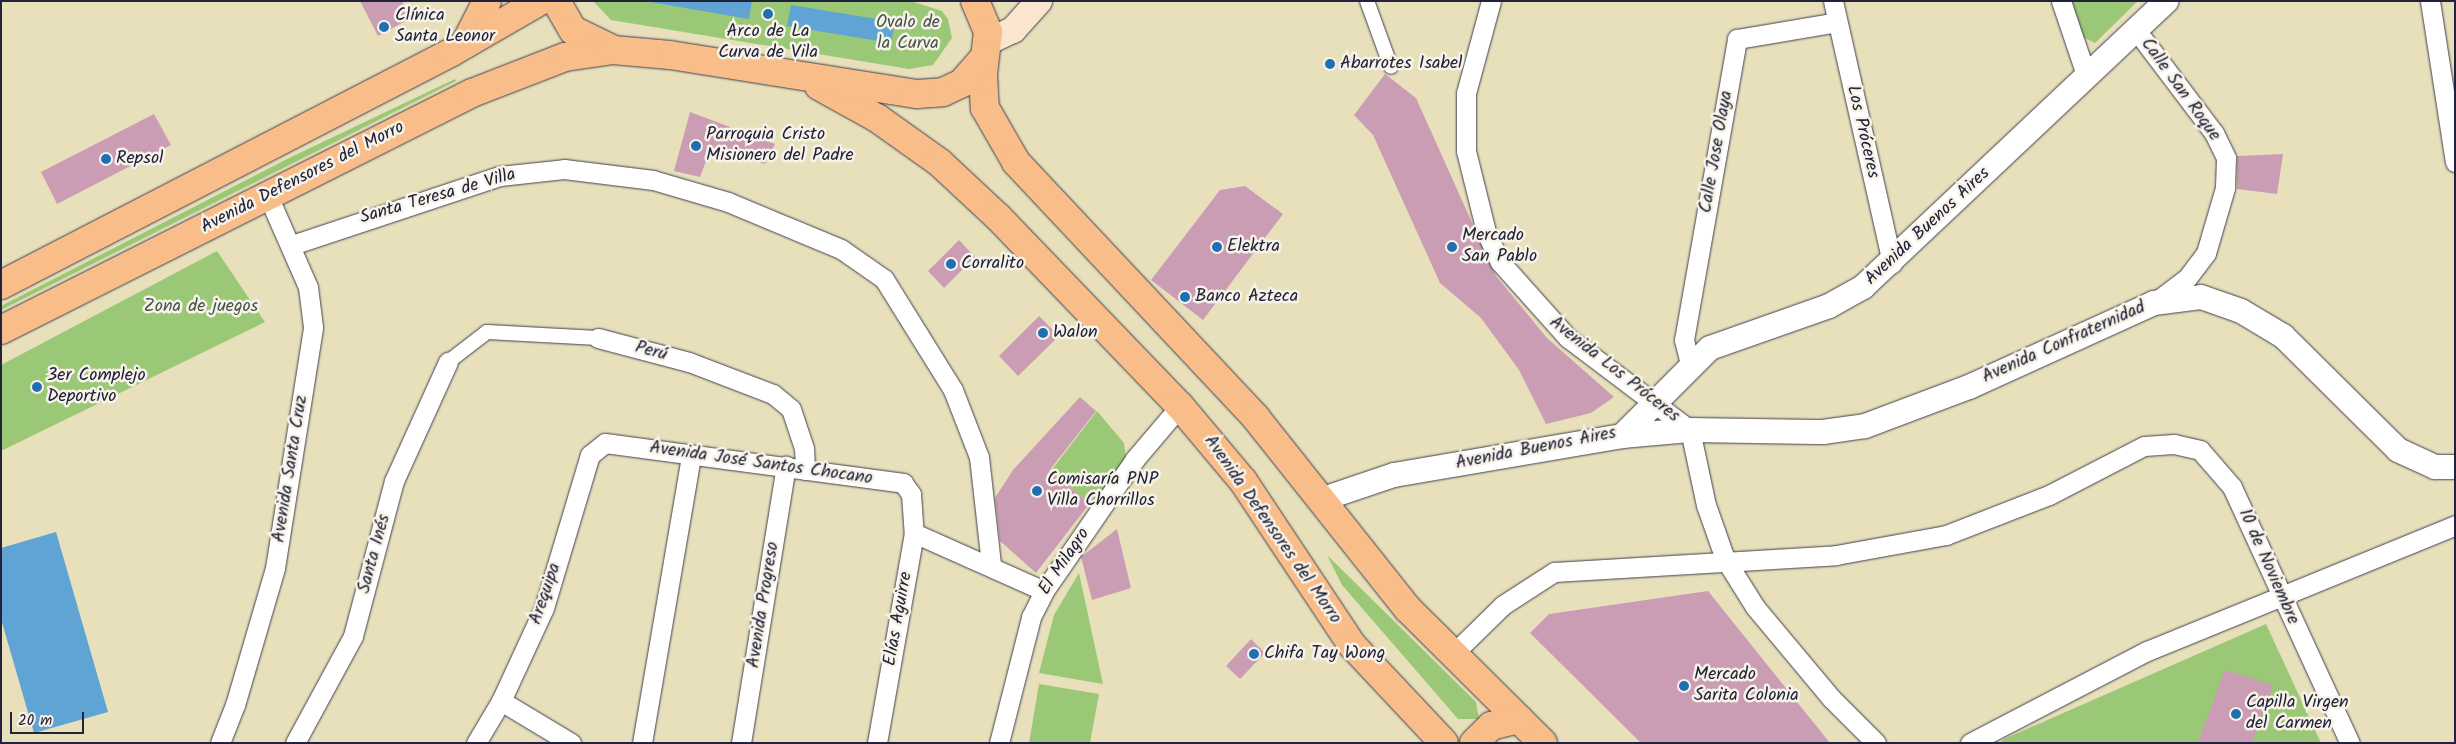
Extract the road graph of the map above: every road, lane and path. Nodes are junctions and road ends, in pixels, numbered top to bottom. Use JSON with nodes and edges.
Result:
{"nodes":[{"id":1,"x":488,"y":1,"type":"edge"},
{"id":2,"x":540,"y":1,"type":"edge"},
{"id":3,"x":556,"y":1,"type":"edge"},
{"id":4,"x":975,"y":1,"type":"edge"},
{"id":5,"x":1039,"y":1,"type":"edge"},
{"id":6,"x":1367,"y":1,"type":"edge"},
{"id":7,"x":1491,"y":1,"type":"edge"},
{"id":8,"x":1833,"y":1,"type":"edge"},
{"id":9,"x":2061,"y":1,"type":"edge"},
{"id":10,"x":2166,"y":1,"type":"edge"},
{"id":11,"x":2430,"y":1,"type":"edge"},
{"id":12,"x":1837,"y":22,"type":"junction"},
{"id":13,"x":2136,"y":30,"type":"junction"},
{"id":14,"x":463,"y":45,"type":"junction"},
{"id":15,"x":614,"y":50,"type":"junction"},
{"id":16,"x":986,"y":50,"type":"junction"},
{"id":17,"x":1392,"y":67,"type":"dead end"},
{"id":18,"x":798,"y":76,"type":"junction"},
{"id":19,"x":2087,"y":78,"type":"junction"},
{"id":20,"x":2455,"y":162,"type":"edge"},
{"id":21,"x":268,"y":196,"type":"junction"},
{"id":22,"x":292,"y":245,"type":"junction"},
{"id":23,"x":1892,"y":263,"type":"junction"},
{"id":24,"x":1,"y":285,"type":"edge"},
{"id":25,"x":2154,"y":303,"type":"junction"},
{"id":26,"x":1,"y":330,"type":"edge"},
{"id":27,"x":598,"y":338,"type":"joint"},
{"id":28,"x":448,"y":362,"type":"joint"},
{"id":29,"x":1690,"y":364,"type":"junction"},
{"id":30,"x":1652,"y":403,"type":"junction"},
{"id":31,"x":1180,"y":406,"type":"junction"},
{"id":32,"x":1690,"y":430,"type":"junction"},
{"id":33,"x":1622,"y":436,"type":"junction"},
{"id":34,"x":605,"y":442,"type":"joint"},
{"id":35,"x":691,"y":455,"type":"junction"},
{"id":36,"x":786,"y":466,"type":"junction"},
{"id":37,"x":2455,"y":467,"type":"edge"},
{"id":38,"x":805,"y":470,"type":"junction"},
{"id":39,"x":911,"y":494,"type":"joint"},
{"id":40,"x":1320,"y":500,"type":"junction"},
{"id":41,"x":2455,"y":525,"type":"edge"},
{"id":42,"x":914,"y":533,"type":"junction"},
{"id":43,"x":1725,"y":559,"type":"junction"},
{"id":44,"x":990,"y":564,"type":"junction"},
{"id":45,"x":1044,"y":591,"type":"junction"},
{"id":46,"x":2281,"y":595,"type":"junction"},
{"id":47,"x":1452,"y":655,"type":"junction"},
{"id":48,"x":501,"y":701,"type":"junction"},
{"id":49,"x":1519,"y":719,"type":"junction"},
{"id":50,"x":220,"y":743,"type":"edge"},
{"id":51,"x":295,"y":743,"type":"edge"},
{"id":52,"x":476,"y":743,"type":"edge"},
{"id":53,"x":571,"y":743,"type":"edge"},
{"id":54,"x":642,"y":743,"type":"edge"},
{"id":55,"x":741,"y":743,"type":"edge"},
{"id":56,"x":877,"y":743,"type":"edge"},
{"id":57,"x":999,"y":743,"type":"edge"},
{"id":58,"x":1444,"y":743,"type":"edge"},
{"id":59,"x":1474,"y":743,"type":"edge"},
{"id":60,"x":1543,"y":743,"type":"edge"},
{"id":61,"x":1876,"y":743,"type":"edge"},
{"id":62,"x":1970,"y":743,"type":"edge"},
{"id":63,"x":2350,"y":743,"type":"edge"}],
"edges":[{"from":1,"to":14,"type":"main road"},
{"from":2,"to":14,"type":"main road"},
{"from":3,"to":15,"type":"main road","name":"Avenida Defensores del Morro"},
{"from":4,"to":16,"type":"main road"},
{"from":5,"to":16,"type":"main road"},
{"from":6,"to":17,"type":"street"},
{"from":7,"to":30,"type":"street","name":"Avenida Los Próceres"},
{"from":8,"to":12,"type":"street","name":"Los Próceres"},
{"from":9,"to":19,"type":"street"},
{"from":10,"to":13,"type":"street","name":"Avenida Buenos Aires"},
{"from":11,"to":20,"type":"street"},
{"from":12,"to":23,"type":"street","name":"Los Próceres"},
{"from":12,"to":29,"type":"street","name":"Calle Jose Olaya"},
{"from":13,"to":19,"type":"street","name":"Avenida Buenos Aires"},
{"from":13,"to":25,"type":"street","name":"Calle San Roque"},
{"from":14,"to":24,"type":"main road"},
{"from":15,"to":18,"type":"main road","name":"Avenida Defensores del Morro"},
{"from":15,"to":21,"type":"main road","name":"Avenida Defensores del Morro"},
{"from":16,"to":18,"type":"main road","name":"Avenida Defensores del Morro"},
{"from":16,"to":40,"type":"main road"},
{"from":18,"to":31,"type":"main road","name":"Avenida Defensores del Morro"},
{"from":19,"to":23,"type":"street","name":"Avenida Buenos Aires"},
{"from":21,"to":22,"type":"street","name":"Avenida Santa Cruz"},
{"from":21,"to":26,"type":"main road","name":"Avenida Defensores del Morro"},
{"from":22,"to":44,"type":"street","name":"Santa Teresa de Villa"},
{"from":22,"to":50,"type":"street","name":"Avenida Santa Cruz"},
{"from":23,"to":29,"type":"street","name":"Avenida Buenos Aires"},
{"from":25,"to":32,"type":"street","name":"Avenida Confraternidad"},
{"from":25,"to":37,"type":"street","name":"Avenida Confraternidad"},
{"from":27,"to":28,"type":"street","name":"Perú"},
{"from":27,"to":38,"type":"street","name":"Perú"},
{"from":28,"to":51,"type":"street","name":"Santa Inés"},
{"from":29,"to":30,"type":"street","name":"Avenida Buenos Aires"},
{"from":30,"to":32,"type":"street","name":"Avenida Los Próceres"},
{"from":30,"to":33,"type":"street","name":"Avenida Buenos Aires"},
{"from":31,"to":45,"type":"street","name":"El Milagro"},
{"from":31,"to":58,"type":"main road","name":"Avenida Defensores del Morro"},
{"from":32,"to":33,"type":"street","name":"Avenida Confraternidad"},
{"from":32,"to":43,"type":"street"},
{"from":33,"to":40,"type":"street","name":"Avenida Buenos Aires"},
{"from":34,"to":35,"type":"street","name":"Avenida José Santos Chocano"},
{"from":34,"to":48,"type":"street","name":"Arequipa"},
{"from":35,"to":36,"type":"street","name":"Avenida José Santos Chocano"},
{"from":35,"to":54,"type":"street"},
{"from":36,"to":38,"type":"street","name":"Avenida José Santos Chocano"},
{"from":36,"to":55,"type":"street","name":"Avenida Progreso"},
{"from":38,"to":39,"type":"street","name":"Avenida José Santos Chocano"},
{"from":39,"to":42,"type":"street","name":"Elías Aguirre"},
{"from":40,"to":47,"type":"main road"},
{"from":41,"to":46,"type":"street"},
{"from":42,"to":44,"type":"street"},
{"from":42,"to":56,"type":"street","name":"Elías Aguirre"},
{"from":43,"to":46,"type":"street","name":"10 de Noviembre"},
{"from":43,"to":47,"type":"street"},
{"from":43,"to":61,"type":"street"},
{"from":44,"to":45,"type":"street"},
{"from":45,"to":57,"type":"street","name":"El Milagro"},
{"from":46,"to":62,"type":"street"},
{"from":46,"to":63,"type":"street","name":"10 de Noviembre"},
{"from":47,"to":49,"type":"main road"},
{"from":48,"to":52,"type":"street","name":"Arequipa"},
{"from":48,"to":53,"type":"street"},
{"from":49,"to":59,"type":"main road"},
{"from":49,"to":60,"type":"main road"}]}
